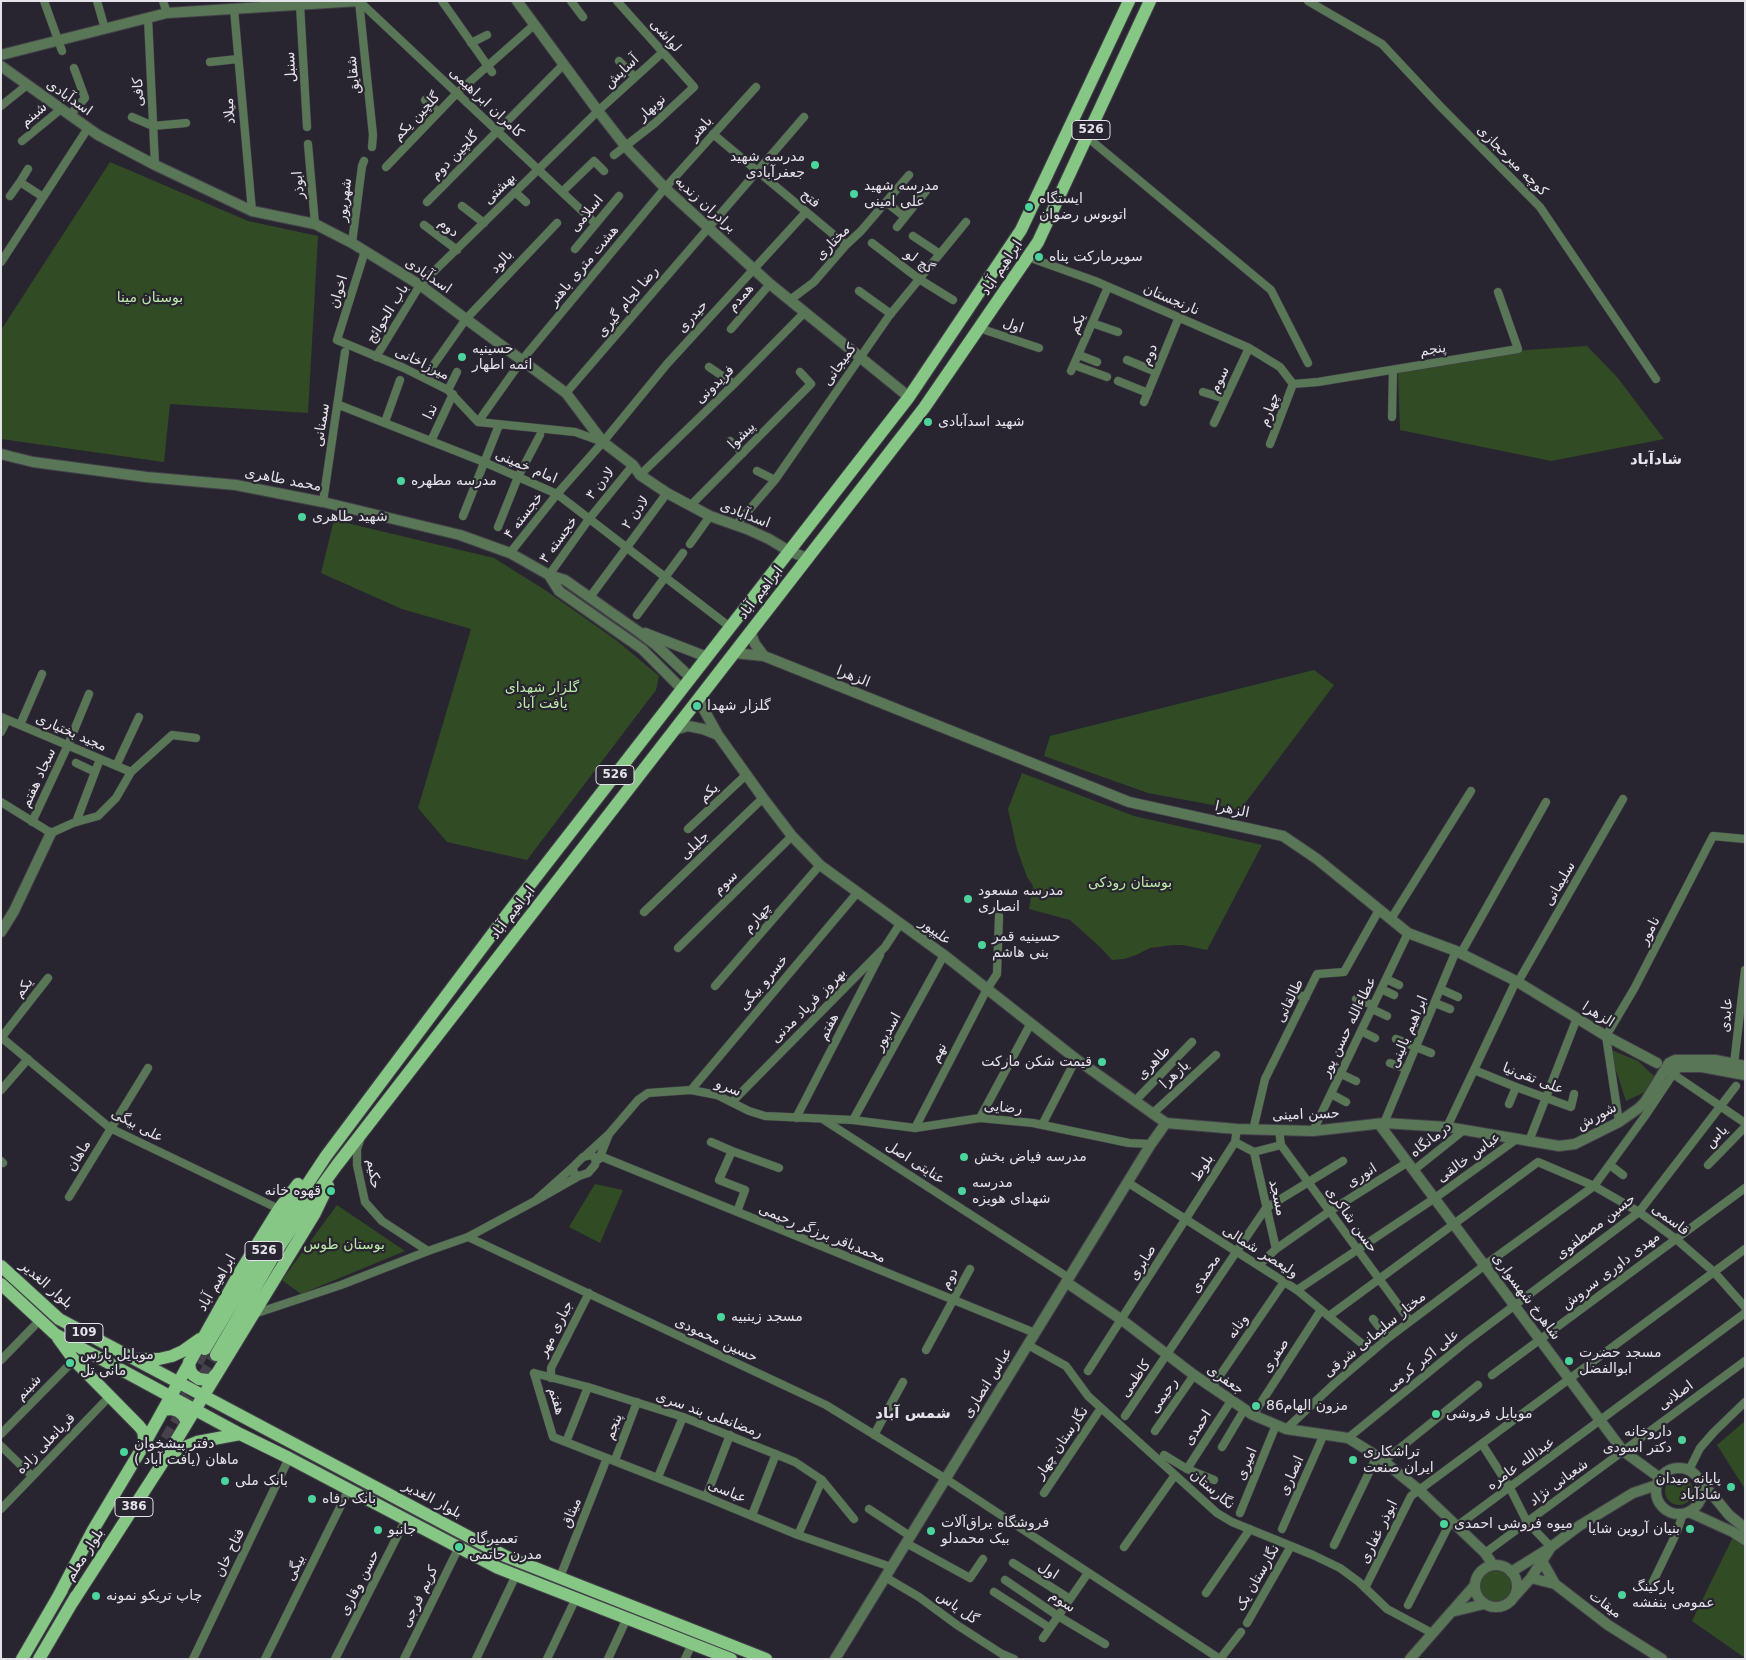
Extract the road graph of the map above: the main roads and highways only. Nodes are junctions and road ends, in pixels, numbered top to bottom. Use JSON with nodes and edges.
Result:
{"nodes":[{"id":1,"x":1129,"y":1,"type":"edge"},
{"id":2,"x":1150,"y":1,"type":"edge"},
{"id":3,"x":552,"y":856,"type":"junction"},
{"id":4,"x":568,"y":867,"type":"junction"},
{"id":5,"x":326,"y":1156,"type":"junction"},
{"id":6,"x":337,"y":1165,"type":"junction"},
{"id":7,"x":1,"y":1266,"type":"edge"},
{"id":8,"x":1,"y":1284,"type":"edge"},
{"id":9,"x":55,"y":1334,"type":"junction"},
{"id":10,"x":204,"y":1336,"type":"junction"},
{"id":11,"x":132,"y":1359,"type":"junction"},
{"id":12,"x":190,"y":1362,"type":"junction"},
{"id":13,"x":216,"y":1375,"type":"junction"},
{"id":14,"x":178,"y":1383,"type":"junction"},
{"id":15,"x":171,"y":1396,"type":"junction"},
{"id":16,"x":202,"y":1396,"type":"junction"},
{"id":17,"x":195,"y":1409,"type":"junction"},
{"id":18,"x":163,"y":1410,"type":"junction"},
{"id":19,"x":187,"y":1422,"type":"junction"},
{"id":20,"x":261,"y":1428,"type":"junction"},
{"id":21,"x":240,"y":1434,"type":"junction"},
{"id":22,"x":254,"y":1440,"type":"junction"},
{"id":23,"x":142,"y":1448,"type":"junction"},
{"id":24,"x":163,"y":1462,"type":"junction"},
{"id":25,"x":58,"y":1596,"type":"junction"},
{"id":26,"x":72,"y":1603,"type":"junction"},
{"id":27,"x":22,"y":1659,"type":"edge"},
{"id":28,"x":39,"y":1659,"type":"edge"},
{"id":29,"x":731,"y":1659,"type":"edge"},
{"id":30,"x":766,"y":1659,"type":"edge"}],
"edges":[{"from":1,"to":3,"type":"main road","name":"ابراهیم آباد","number":"526"},
{"from":2,"to":4,"type":"main road","name":"ابراهیم آباد","number":"526"},
{"from":3,"to":4,"type":"main road"},
{"from":3,"to":5,"type":"main road","name":"ابراهیم آباد","number":"526"},
{"from":4,"to":6,"type":"main road","name":"ابراهیم آباد","number":"526"},
{"from":5,"to":6,"type":"main road","name":"ابراهیم آباد","number":"526"},
{"from":5,"to":10,"type":"main road","name":"ابراهیم آباد","number":"526"},
{"from":6,"to":13,"type":"main road","name":"ابراهیم آباد","number":"526"},
{"from":7,"to":11,"type":"main road","name":"بلوار الغدیر","number":"109"},
{"from":8,"to":9,"type":"main road","name":"بلوار الغدیر","number":"109"},
{"from":9,"to":15,"type":"main road","name":"بلوار الغدیر","number":"109"},
{"from":9,"to":23,"type":"main road"},
{"from":10,"to":11,"type":"main road"},
{"from":10,"to":12,"type":"main road","name":"ابراهیم آباد","number":"526"},
{"from":11,"to":14,"type":"main road","name":"بلوار الغدیر","number":"109"},
{"from":12,"to":13,"type":"main road"},
{"from":12,"to":14,"type":"main road","name":"ابراهیم آباد","number":"526"},
{"from":13,"to":16,"type":"main road","name":"ابراهیم آباد","number":"526"},
{"from":14,"to":15,"type":"main road","name":"بلوار معلم","number":"386"},
{"from":14,"to":16,"type":"main road","number":"109"},
{"from":15,"to":17,"type":"main road","number":"109"},
{"from":15,"to":18,"type":"main road","name":"بلوار معلم","number":"386"},
{"from":16,"to":17,"type":"main road","name":"بلوار معلم","number":"386"},
{"from":16,"to":20,"type":"main road","name":"بلوار الغدیر","number":"109"},
{"from":17,"to":19,"type":"main road","name":"بلوار معلم","number":"386"},
{"from":17,"to":21,"type":"main road","name":"بلوار الغدیر","number":"109"},
{"from":18,"to":19,"type":"main road"},
{"from":18,"to":23,"type":"main road","name":"بلوار معلم","number":"386"},
{"from":19,"to":24,"type":"main road","name":"بلوار معلم","number":"386"},
{"from":20,"to":22,"type":"main road"},
{"from":20,"to":30,"type":"main road","name":"بلوار الغدیر","number":"109"},
{"from":21,"to":22,"type":"main road","name":"بلوار الغدیر","number":"109"},
{"from":21,"to":24,"type":"main road"},
{"from":22,"to":29,"type":"main road","name":"بلوار الغدیر","number":"109"},
{"from":23,"to":25,"type":"main road","name":"بلوار معلم","number":"386"},
{"from":24,"to":26,"type":"main road","name":"بلوار معلم","number":"386"},
{"from":25,"to":26,"type":"main road","name":"بلوار معلم","number":"386"},
{"from":25,"to":27,"type":"main road","name":"بلوار معلم","number":"386"},
{"from":26,"to":28,"type":"main road","name":"بلوار معلم","number":"386"}]}
